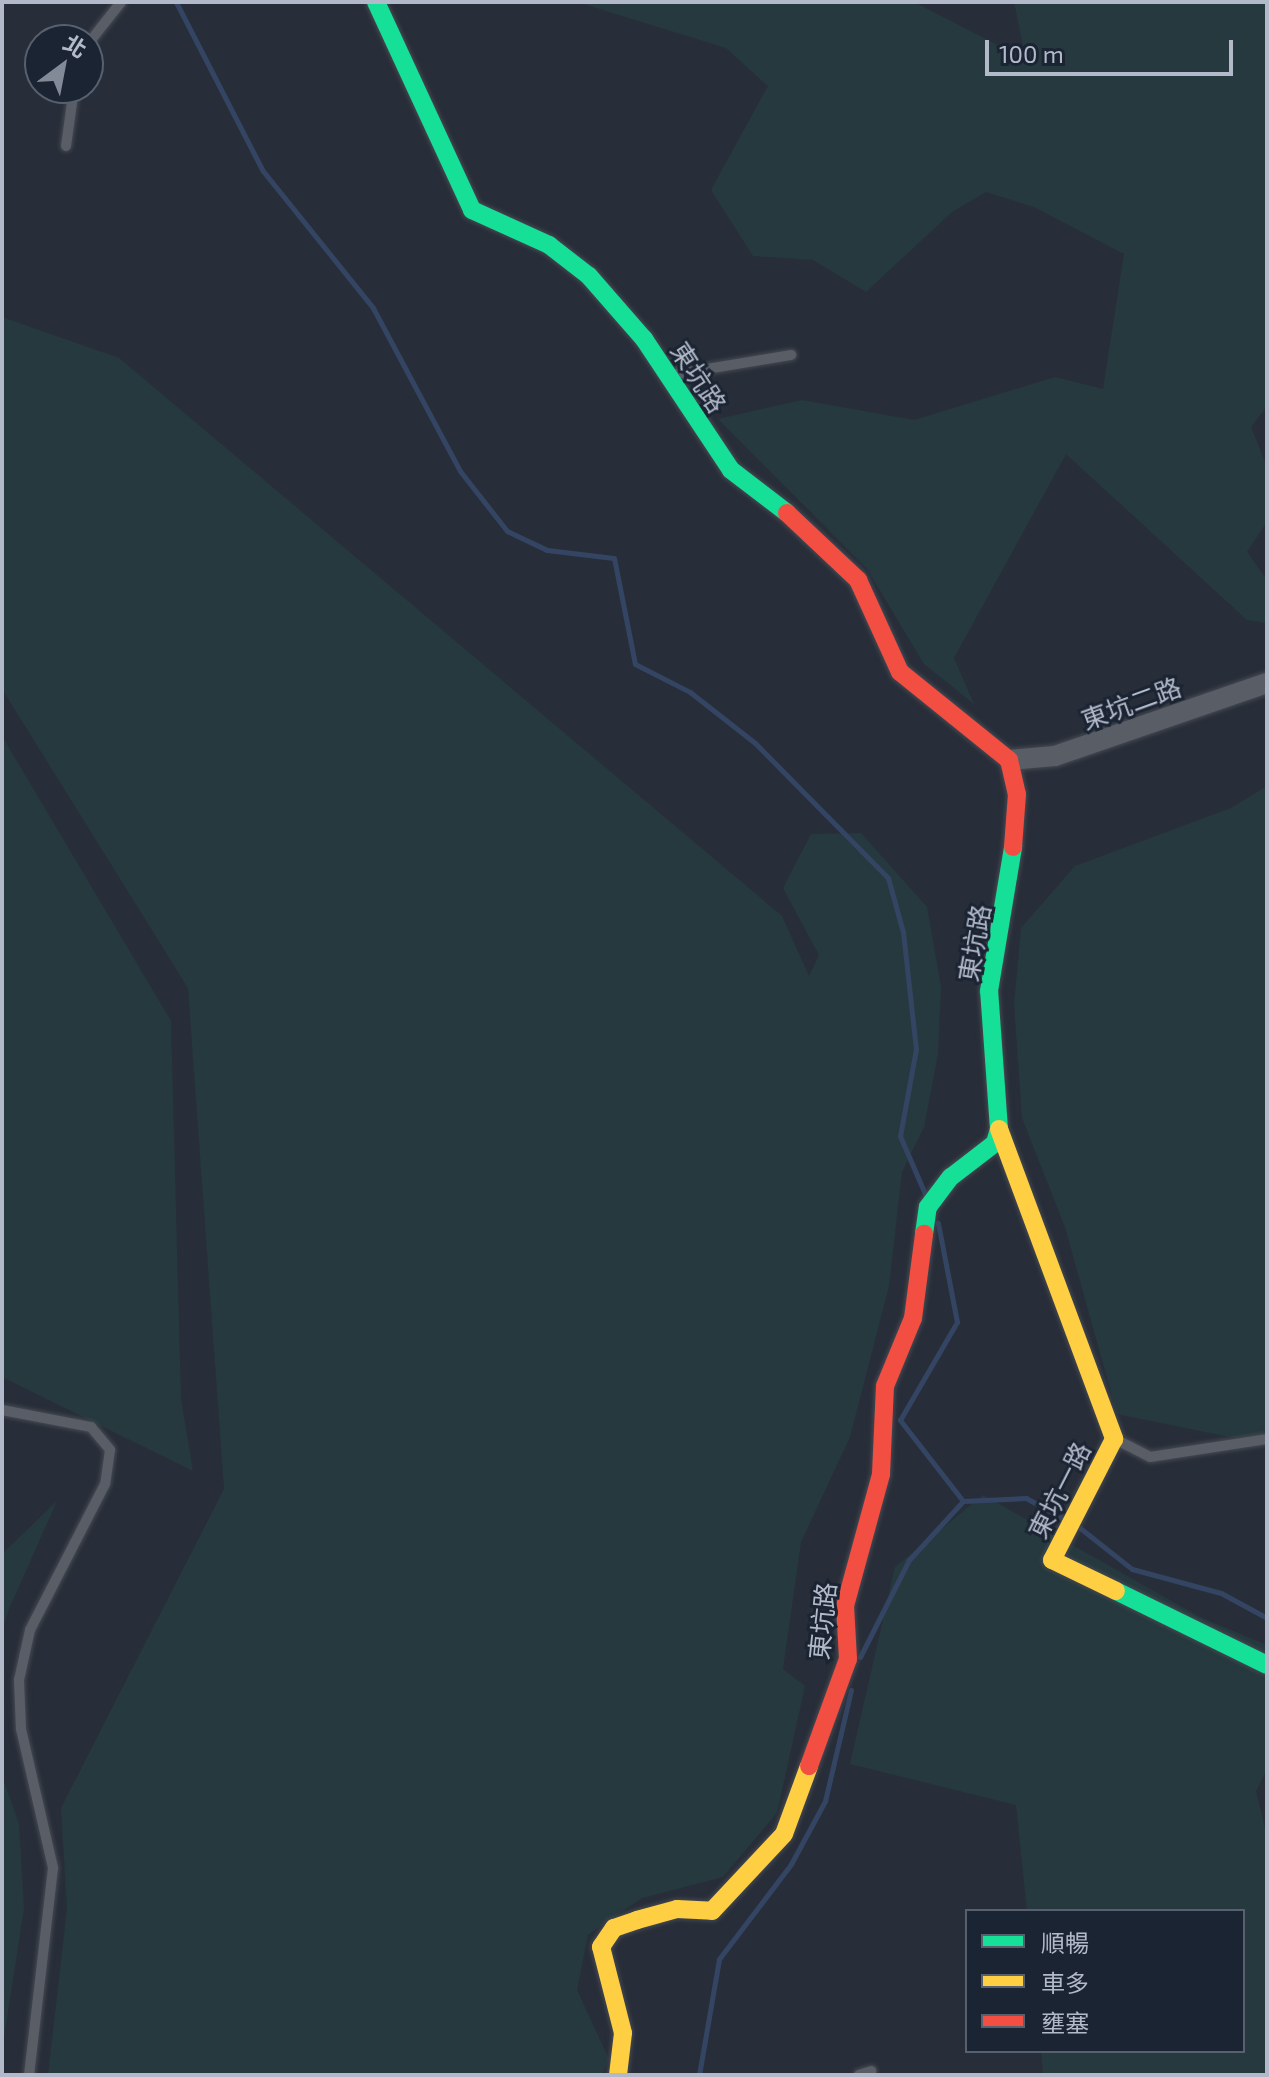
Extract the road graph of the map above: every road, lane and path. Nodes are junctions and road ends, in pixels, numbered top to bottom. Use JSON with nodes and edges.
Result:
{"nodes":[{"id":1,"x":121,"y":2,"type":"edge"},
{"id":2,"x":376,"y":2,"type":"edge"},
{"id":3,"x":104,"y":24,"type":"edge"},
{"id":4,"x":72,"y":104,"type":"edge"},
{"id":5,"x":66,"y":146,"type":"dead end"},
{"id":6,"x":791,"y":355,"type":"dead end"},
{"id":7,"x":664,"y":376,"type":"junction"},
{"id":8,"x":1267,"y":683,"type":"edge"},
{"id":9,"x":1009,"y":760,"type":"junction"},
{"id":10,"x":999,"y":1129,"type":"junction"},
{"id":11,"x":2,"y":1410,"type":"edge"},
{"id":12,"x":1114,"y":1439,"type":"junction"},
{"id":13,"x":1267,"y":1439,"type":"edge"},
{"id":14,"x":1267,"y":1665,"type":"edge"},
{"id":15,"x":871,"y":2071,"type":"dead end"},
{"id":16,"x":29,"y":2075,"type":"edge"},
{"id":17,"x":618,"y":2075,"type":"edge"},
{"id":18,"x":859,"y":2075,"type":"edge"}],
"edges":[{"from":1,"to":3,"type":"lane"},
{"from":2,"to":7,"type":"street","name":"東坑路"},
{"from":4,"to":5,"type":"lane"},
{"from":6,"to":7,"type":"lane"},
{"from":7,"to":9,"type":"street","name":"東坑路"},
{"from":8,"to":9,"type":"street","name":"東坑二路"},
{"from":9,"to":10,"type":"street","name":"東坑路"},
{"from":10,"to":12,"type":"street","name":"東坑一路"},
{"from":10,"to":17,"type":"street","name":"東坑路"},
{"from":11,"to":16,"type":"lane"},
{"from":12,"to":13,"type":"lane"},
{"from":12,"to":14,"type":"street","name":"東坑一路"},
{"from":15,"to":18,"type":"lane"}]}
